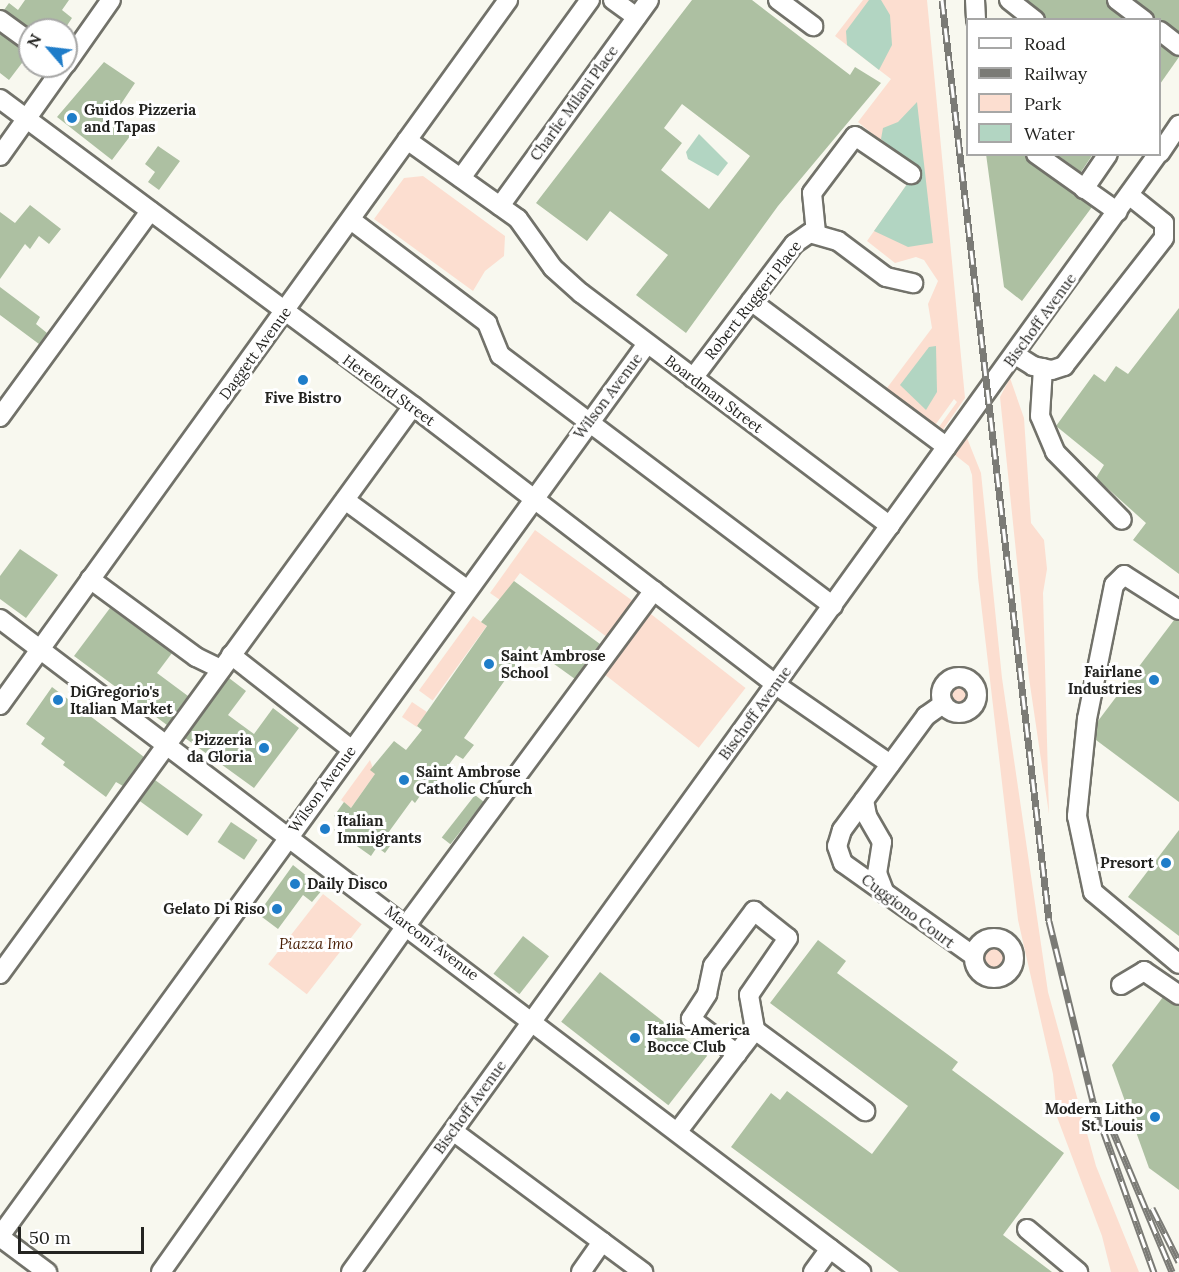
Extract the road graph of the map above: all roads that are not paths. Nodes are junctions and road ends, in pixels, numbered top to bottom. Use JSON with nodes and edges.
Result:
{"nodes":[{"id":1,"x":111,"y":0,"type":"edge"},
{"id":2,"x":508,"y":0,"type":"edge"},
{"id":3,"x":590,"y":0,"type":"edge"},
{"id":4,"x":613,"y":0,"type":"edge"},
{"id":5,"x":649,"y":0,"type":"edge"},
{"id":6,"x":778,"y":0,"type":"edge"},
{"id":7,"x":975,"y":0,"type":"edge"},
{"id":8,"x":1009,"y":0,"type":"edge"},
{"id":9,"x":1117,"y":0,"type":"edge"},
{"id":10,"x":636,"y":17,"type":"junction"},
{"id":11,"x":976,"y":18,"type":"edge"},
{"id":12,"x":1032,"y":18,"type":"edge"},
{"id":13,"x":1141,"y":18,"type":"edge"},
{"id":14,"x":0,"y":20,"type":"edge"},
{"id":15,"x":813,"y":26,"type":"dead end"},
{"id":16,"x":1161,"y":32,"type":"edge"},
{"id":17,"x":18,"y":33,"type":"edge"},
{"id":18,"x":78,"y":46,"type":"edge"},
{"id":19,"x":1179,"y":46,"type":"edge"},
{"id":20,"x":55,"y":78,"type":"edge"},
{"id":21,"x":0,"y":99,"type":"edge"},
{"id":22,"x":26,"y":119,"type":"junction"},
{"id":23,"x":1179,"y":126,"type":"edge"},
{"id":24,"x":407,"y":140,"type":"junction"},
{"id":25,"x":1161,"y":151,"type":"edge"},
{"id":26,"x":0,"y":156,"type":"edge"},
{"id":27,"x":1039,"y":156,"type":"edge"},
{"id":28,"x":1107,"y":156,"type":"edge"},
{"id":29,"x":1158,"y":156,"type":"edge"},
{"id":30,"x":911,"y":174,"type":"dead end"},
{"id":31,"x":461,"y":178,"type":"junction"},
{"id":32,"x":1084,"y":189,"type":"junction"},
{"id":33,"x":1129,"y":195,"type":"junction"},
{"id":34,"x":500,"y":206,"type":"junction"},
{"id":35,"x":150,"y":211,"type":"junction"},
{"id":36,"x":1118,"y":212,"type":"junction"},
{"id":37,"x":351,"y":220,"type":"junction"},
{"id":38,"x":816,"y":233,"type":"junction"},
{"id":39,"x":913,"y":283,"type":"dead end"},
{"id":40,"x":751,"y":301,"type":"junction"},
{"id":41,"x":283,"y":313,"type":"junction"},
{"id":42,"x":647,"y":344,"type":"junction"},
{"id":43,"x":1014,"y":354,"type":"junction"},
{"id":44,"x":1043,"y":368,"type":"junction"},
{"id":45,"x":693,"y":378,"type":"junction"},
{"id":46,"x":413,"y":406,"type":"junction"},
{"id":47,"x":0,"y":417,"type":"edge"},
{"id":48,"x":588,"y":422,"type":"junction"},
{"id":49,"x":947,"y":447,"type":"junction"},
{"id":50,"x":531,"y":498,"type":"junction"},
{"id":51,"x":345,"y":500,"type":"junction"},
{"id":52,"x":1122,"y":520,"type":"dead end"},
{"id":53,"x":890,"y":526,"type":"junction"},
{"id":54,"x":90,"y":579,"type":"junction"},
{"id":55,"x":466,"y":590,"type":"junction"},
{"id":56,"x":654,"y":590,"type":"junction"},
{"id":57,"x":833,"y":606,"type":"junction"},
{"id":58,"x":1179,"y":610,"type":"edge"},
{"id":59,"x":0,"y":619,"type":"edge"},
{"id":60,"x":40,"y":649,"type":"junction"},
{"id":61,"x":226,"y":662,"type":"junction"},
{"id":62,"x":776,"y":685,"type":"junction"},
{"id":63,"x":943,"y":704,"type":"dead end"},
{"id":64,"x":0,"y":705,"type":"edge"},
{"id":65,"x":165,"y":745,"type":"junction"},
{"id":66,"x":351,"y":748,"type":"junction"},
{"id":67,"x":890,"y":764,"type":"junction"},
{"id":68,"x":864,"y":800,"type":"junction"},
{"id":69,"x":289,"y":836,"type":"junction"},
{"id":70,"x":885,"y":894,"type":"junction"},
{"id":71,"x":407,"y":925,"type":"junction"},
{"id":72,"x":974,"y":956,"type":"dead end"},
{"id":73,"x":1179,"y":964,"type":"edge"},
{"id":74,"x":0,"y":974,"type":"edge"},
{"id":75,"x":1121,"y":985,"type":"dead end"},
{"id":76,"x":1179,"y":995,"type":"edge"},
{"id":77,"x":533,"y":1020,"type":"junction"},
{"id":78,"x":755,"y":1030,"type":"junction"},
{"id":79,"x":737,"y":1054,"type":"junction"},
{"id":80,"x":865,"y":1111,"type":"dead end"},
{"id":81,"x":453,"y":1131,"type":"junction"},
{"id":82,"x":678,"y":1131,"type":"junction"},
{"id":83,"x":1027,"y":1229,"type":"dead end"},
{"id":84,"x":0,"y":1237,"type":"edge"},
{"id":85,"x":602,"y":1242,"type":"junction"},
{"id":86,"x":830,"y":1249,"type":"junction"},
{"id":87,"x":47,"y":1272,"type":"edge"},
{"id":88,"x":161,"y":1272,"type":"edge"},
{"id":89,"x":351,"y":1272,"type":"edge"},
{"id":90,"x":581,"y":1272,"type":"edge"},
{"id":91,"x":643,"y":1272,"type":"edge"},
{"id":92,"x":813,"y":1272,"type":"edge"},
{"id":93,"x":861,"y":1272,"type":"edge"},
{"id":94,"x":1078,"y":1272,"type":"edge"}],
"edges":[{"from":1,"to":18,"type":"street"},
{"from":2,"to":24,"type":"street","name":"Daggett Avenue"},
{"from":3,"to":31,"type":"street"},
{"from":4,"to":10,"type":"street"},
{"from":5,"to":10,"type":"street","name":"Charlie Milani Place"},
{"from":6,"to":15,"type":"street"},
{"from":7,"to":11,"type":"street"},
{"from":8,"to":12,"type":"street"},
{"from":9,"to":13,"type":"street"},
{"from":10,"to":34,"type":"street","name":"Charlie Milani Place"},
{"from":14,"to":17,"type":"street"},
{"from":16,"to":19,"type":"street"},
{"from":20,"to":22,"type":"street"},
{"from":21,"to":22,"type":"street","name":"Hereford Street"},
{"from":22,"to":26,"type":"street"},
{"from":22,"to":35,"type":"street","name":"Hereford Street"},
{"from":23,"to":25,"type":"street","name":"Bischoff Avenue"},
{"from":24,"to":31,"type":"street","name":"Boardman Street"},
{"from":24,"to":37,"type":"street","name":"Daggett Avenue"},
{"from":27,"to":32,"type":"street"},
{"from":28,"to":32,"type":"street"},
{"from":29,"to":33,"type":"street","name":"Bischoff Avenue"},
{"from":30,"to":38,"type":"street"},
{"from":31,"to":34,"type":"street","name":"Boardman Street"},
{"from":32,"to":36,"type":"street"},
{"from":33,"to":36,"type":"street","name":"Bischoff Avenue"},
{"from":33,"to":44,"type":"street"},
{"from":34,"to":42,"type":"street","name":"Boardman Street"},
{"from":35,"to":41,"type":"street","name":"Hereford Street"},
{"from":35,"to":47,"type":"street"},
{"from":36,"to":43,"type":"street","name":"Bischoff Avenue"},
{"from":37,"to":41,"type":"street","name":"Daggett Avenue"},
{"from":37,"to":48,"type":"street"},
{"from":38,"to":39,"type":"street","name":"Robert Ruggeri Place"},
{"from":38,"to":40,"type":"street","name":"Robert Ruggeri Place"},
{"from":40,"to":45,"type":"street","name":"Robert Ruggeri Place"},
{"from":40,"to":49,"type":"street"},
{"from":41,"to":46,"type":"street","name":"Hereford Street"},
{"from":41,"to":54,"type":"street","name":"Daggett Avenue"},
{"from":42,"to":45,"type":"street","name":"Boardman Street"},
{"from":42,"to":48,"type":"street","name":"Wilson Avenue"},
{"from":43,"to":44,"type":"street"},
{"from":43,"to":49,"type":"street","name":"Bischoff Avenue"},
{"from":44,"to":52,"type":"street"},
{"from":45,"to":53,"type":"street","name":"Boardman Street"},
{"from":46,"to":50,"type":"street","name":"Hereford Street"},
{"from":46,"to":51,"type":"street"},
{"from":48,"to":50,"type":"street","name":"Wilson Avenue"},
{"from":48,"to":57,"type":"street"},
{"from":49,"to":53,"type":"street","name":"Bischoff Avenue"},
{"from":50,"to":55,"type":"street","name":"Wilson Avenue"},
{"from":50,"to":56,"type":"street","name":"Hereford Street"},
{"from":51,"to":55,"type":"street"},
{"from":51,"to":61,"type":"street"},
{"from":53,"to":57,"type":"street","name":"Bischoff Avenue"},
{"from":54,"to":60,"type":"street","name":"Daggett Avenue"},
{"from":54,"to":61,"type":"street"},
{"from":55,"to":66,"type":"street","name":"Wilson Avenue"},
{"from":56,"to":62,"type":"street","name":"Hereford Street"},
{"from":56,"to":71,"type":"street"},
{"from":57,"to":62,"type":"street","name":"Bischoff Avenue"},
{"from":58,"to":73,"type":"street"},
{"from":59,"to":60,"type":"street","name":"Marconi Avenue"},
{"from":60,"to":64,"type":"street","name":"Daggett Avenue"},
{"from":60,"to":65,"type":"street","name":"Marconi Avenue"},
{"from":61,"to":65,"type":"street"},
{"from":61,"to":66,"type":"street"},
{"from":62,"to":67,"type":"street","name":"Hereford Street"},
{"from":62,"to":77,"type":"street","name":"Bischoff Avenue"},
{"from":63,"to":67,"type":"street"},
{"from":65,"to":69,"type":"street","name":"Marconi Avenue"},
{"from":65,"to":74,"type":"street"},
{"from":66,"to":69,"type":"street","name":"Wilson Avenue"},
{"from":67,"to":68,"type":"street"},
{"from":68,"to":70,"type":"street"},
{"from":68,"to":70,"type":"street","name":"Cuggiono Court"},
{"from":69,"to":71,"type":"street","name":"Marconi Avenue"},
{"from":69,"to":84,"type":"street","name":"Wilson Avenue"},
{"from":70,"to":72,"type":"street","name":"Cuggiono Court"},
{"from":71,"to":77,"type":"street","name":"Marconi Avenue"},
{"from":71,"to":88,"type":"street"},
{"from":75,"to":76,"type":"street"},
{"from":77,"to":81,"type":"street","name":"Bischoff Avenue"},
{"from":77,"to":82,"type":"street","name":"Marconi Avenue"},
{"from":78,"to":79,"type":"street"},
{"from":78,"to":79,"type":"street"},
{"from":78,"to":80,"type":"street"},
{"from":79,"to":82,"type":"street"},
{"from":81,"to":85,"type":"street"},
{"from":81,"to":89,"type":"street","name":"Bischoff Avenue"},
{"from":82,"to":86,"type":"street","name":"Marconi Avenue"},
{"from":83,"to":94,"type":"street"},
{"from":84,"to":87,"type":"street"},
{"from":85,"to":90,"type":"street"},
{"from":85,"to":91,"type":"street"},
{"from":86,"to":92,"type":"street"},
{"from":86,"to":93,"type":"street","name":"Marconi Avenue"}]}
